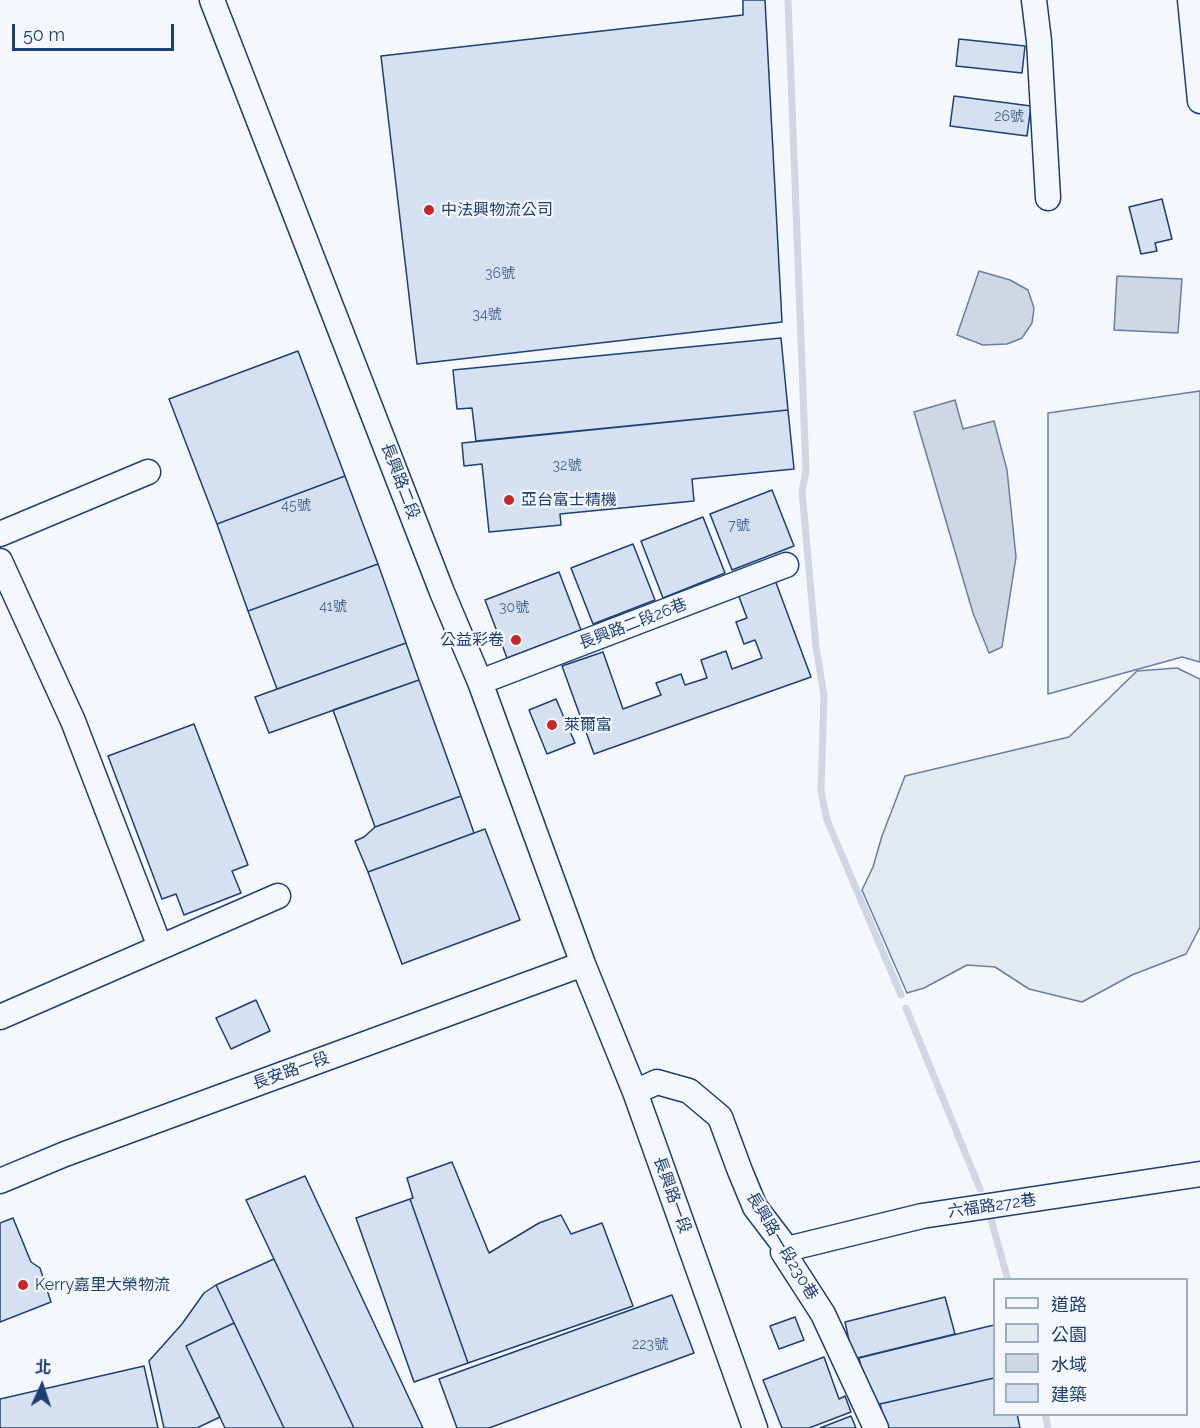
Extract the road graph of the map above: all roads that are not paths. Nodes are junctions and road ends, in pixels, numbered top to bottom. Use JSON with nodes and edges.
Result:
{"nodes":[{"id":1,"x":212,"y":0,"type":"edge"},
{"id":2,"x":1034,"y":0,"type":"edge"},
{"id":3,"x":1190,"y":0,"type":"edge"},
{"id":4,"x":1200,"y":101,"type":"edge"},
{"id":5,"x":1048,"y":198,"type":"dead end"},
{"id":6,"x":148,"y":472,"type":"dead end"},
{"id":7,"x":0,"y":534,"type":"edge"},
{"id":8,"x":0,"y":561,"type":"edge"},
{"id":9,"x":786,"y":566,"type":"dead end"},
{"id":10,"x":480,"y":682,"type":"junction"},
{"id":11,"x":278,"y":896,"type":"dead end"},
{"id":12,"x":160,"y":947,"type":"junction"},
{"id":13,"x":583,"y":963,"type":"junction"},
{"id":14,"x":0,"y":1017,"type":"edge"},
{"id":15,"x":635,"y":1092,"type":"junction"},
{"id":16,"x":1200,"y":1174,"type":"edge"},
{"id":17,"x":0,"y":1182,"type":"edge"},
{"id":18,"x":787,"y":1249,"type":"junction"},
{"id":19,"x":755,"y":1428,"type":"edge"},
{"id":20,"x":876,"y":1428,"type":"edge"}],
"edges":[{"from":1,"to":10,"type":"street","name":"長興路二段"},
{"from":2,"to":5,"type":"street"},
{"from":3,"to":4,"type":"street"},
{"from":6,"to":7,"type":"street"},
{"from":8,"to":12,"type":"street"},
{"from":9,"to":10,"type":"street","name":"長興路二段26巷"},
{"from":10,"to":13,"type":"street","name":"長興路二段"},
{"from":11,"to":12,"type":"street"},
{"from":12,"to":14,"type":"street"},
{"from":13,"to":15,"type":"street","name":"長興路一段"},
{"from":13,"to":17,"type":"street","name":"長安路一段"},
{"from":15,"to":18,"type":"street","name":"長興路一段230巷"},
{"from":15,"to":19,"type":"street","name":"長興路一段"},
{"from":16,"to":18,"type":"street","name":"六福路272巷"},
{"from":18,"to":20,"type":"street","name":"長興路一段230巷"}]}
